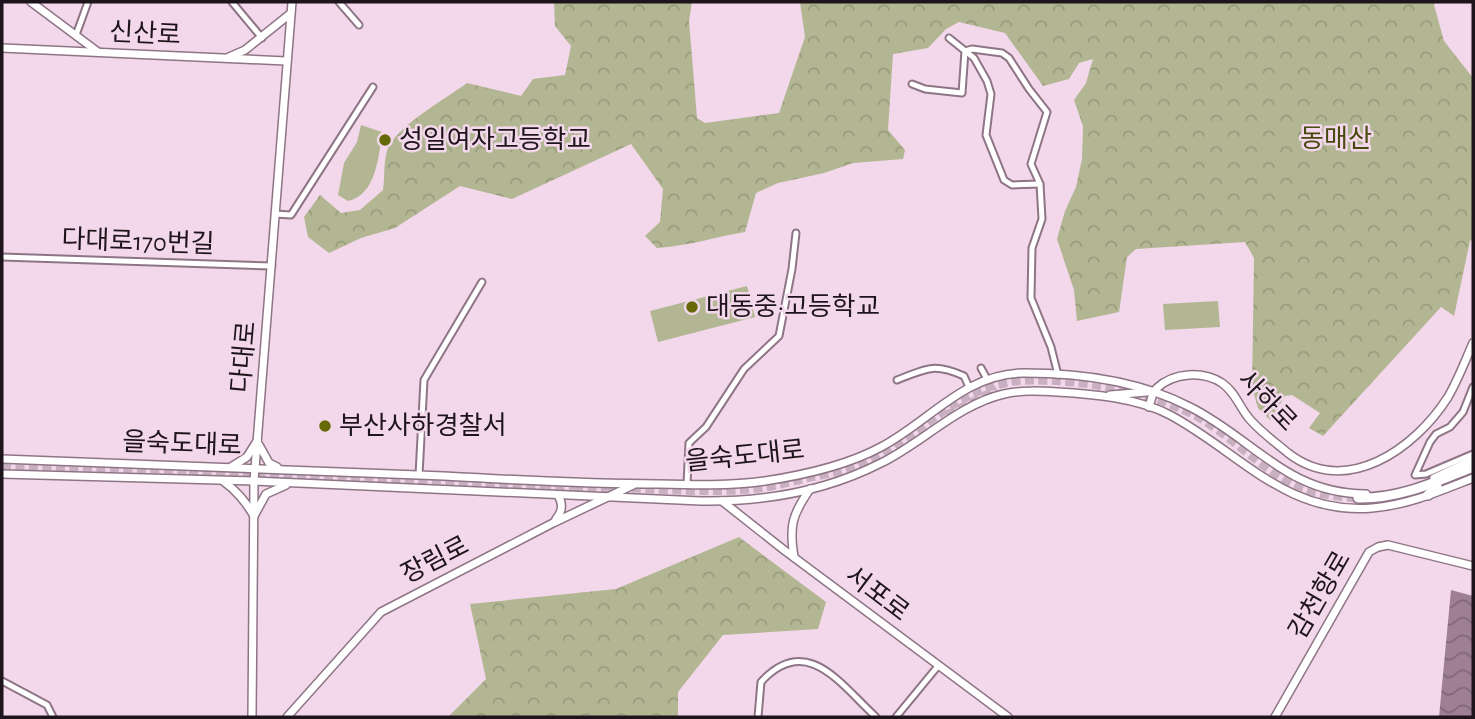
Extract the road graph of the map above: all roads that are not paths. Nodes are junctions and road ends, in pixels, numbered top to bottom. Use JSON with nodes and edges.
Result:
{"nodes":[{"id":1,"x":31,"y":2,"type":"edge"},
{"id":2,"x":88,"y":2,"type":"edge"},
{"id":3,"x":232,"y":2,"type":"edge"},
{"id":4,"x":339,"y":2,"type":"edge"},
{"id":5,"x":293,"y":6,"type":"edge"},
{"id":6,"x":359,"y":26,"type":"dead end"},
{"id":7,"x":76,"y":35,"type":"junction"},
{"id":8,"x":262,"y":38,"type":"junction"},
{"id":9,"x":949,"y":38,"type":"dead end"},
{"id":10,"x":2,"y":48,"type":"edge"},
{"id":11,"x":965,"y":51,"type":"junction"},
{"id":12,"x":99,"y":52,"type":"junction"},
{"id":13,"x":225,"y":58,"type":"junction"},
{"id":14,"x":286,"y":61,"type":"junction"},
{"id":15,"x":912,"y":84,"type":"dead end"},
{"id":16,"x":373,"y":87,"type":"dead end"},
{"id":17,"x":1040,"y":184,"type":"junction"},
{"id":18,"x":275,"y":214,"type":"junction"},
{"id":19,"x":796,"y":233,"type":"dead end"},
{"id":20,"x":2,"y":257,"type":"edge"},
{"id":21,"x":272,"y":266,"type":"junction"},
{"id":22,"x":482,"y":282,"type":"dead end"},
{"id":23,"x":1473,"y":344,"type":"edge"},
{"id":24,"x":981,"y":368,"type":"dead end"},
{"id":25,"x":1058,"y":375,"type":"junction"},
{"id":26,"x":987,"y":379,"type":"junction"},
{"id":27,"x":897,"y":380,"type":"dead end"},
{"id":28,"x":969,"y":387,"type":"junction"},
{"id":29,"x":1473,"y":387,"type":"edge"},
{"id":30,"x":1154,"y":392,"type":"junction"},
{"id":31,"x":1096,"y":396,"type":"junction"},
{"id":32,"x":1149,"y":407,"type":"junction"},
{"id":33,"x":258,"y":441,"type":"junction"},
{"id":34,"x":1473,"y":454,"type":"edge"},
{"id":35,"x":2,"y":459,"type":"edge"},
{"id":36,"x":1473,"y":460,"type":"edge"},
{"id":37,"x":231,"y":467,"type":"junction"},
{"id":38,"x":1473,"y":467,"type":"edge"},
{"id":39,"x":255,"y":468,"type":"junction"},
{"id":40,"x":282,"y":469,"type":"junction"},
{"id":41,"x":1473,"y":472,"type":"edge"},
{"id":42,"x":2,"y":474,"type":"edge"},
{"id":43,"x":419,"y":475,"type":"junction"},
{"id":44,"x":1440,"y":475,"type":"junction"},
{"id":45,"x":1473,"y":478,"type":"edge"},
{"id":46,"x":223,"y":481,"type":"junction"},
{"id":47,"x":254,"y":481,"type":"junction"},
{"id":48,"x":291,"y":483,"type":"junction"},
{"id":49,"x":634,"y":484,"type":"junction"},
{"id":50,"x":687,"y":484,"type":"junction"},
{"id":51,"x":722,"y":484,"type":"junction"},
{"id":52,"x":1434,"y":485,"type":"junction"},
{"id":53,"x":810,"y":489,"type":"junction"},
{"id":54,"x":558,"y":495,"type":"junction"},
{"id":55,"x":1428,"y":495,"type":"junction"},
{"id":56,"x":610,"y":497,"type":"junction"},
{"id":57,"x":1358,"y":500,"type":"tunnel mouth"},
{"id":58,"x":722,"y":501,"type":"junction"},
{"id":59,"x":254,"y":516,"type":"junction"},
{"id":60,"x":553,"y":523,"type":"junction"},
{"id":61,"x":794,"y":558,"type":"junction"},
{"id":62,"x":1473,"y":566,"type":"edge"},
{"id":63,"x":938,"y":666,"type":"junction"},
{"id":64,"x":2,"y":681,"type":"edge"},
{"id":65,"x":53,"y":717,"type":"edge"},
{"id":66,"x":253,"y":717,"type":"edge"},
{"id":67,"x":288,"y":717,"type":"edge"},
{"id":68,"x":758,"y":717,"type":"edge"},
{"id":69,"x":876,"y":717,"type":"edge"},
{"id":70,"x":897,"y":717,"type":"edge"},
{"id":71,"x":1008,"y":717,"type":"edge"},
{"id":72,"x":1275,"y":717,"type":"edge"}],
"edges":[{"from":1,"to":7,"type":"main road"},
{"from":2,"to":7,"type":"street"},
{"from":3,"to":8,"type":"street"},
{"from":4,"to":6,"type":"street"},
{"from":5,"to":8,"type":"main road"},
{"from":5,"to":14,"type":"main road","name":"다대로"},
{"from":7,"to":12,"type":"main road"},
{"from":8,"to":13,"type":"main road"},
{"from":9,"to":11,"type":"street"},
{"from":10,"to":12,"type":"main road","name":"신산로"},
{"from":11,"to":15,"type":"street"},
{"from":11,"to":17,"type":"street"},
{"from":11,"to":17,"type":"street"},
{"from":12,"to":13,"type":"main road","name":"신산로"},
{"from":13,"to":14,"type":"main road","name":"신산로"},
{"from":14,"to":18,"type":"main road","name":"다대로"},
{"from":16,"to":18,"type":"street"},
{"from":17,"to":25,"type":"street"},
{"from":18,"to":21,"type":"main road","name":"다대로"},
{"from":19,"to":50,"type":"street"},
{"from":20,"to":21,"type":"street","name":"다대로170번길"},
{"from":21,"to":33,"type":"main road","name":"다대로"},
{"from":22,"to":43,"type":"street"},
{"from":23,"to":30,"type":"main road","name":"사하로"},
{"from":24,"to":26,"type":"street"},
{"from":25,"to":26,"type":"main road","name":"을숙도대로"},
{"from":25,"to":30,"type":"main road","name":"을숙도대로"},
{"from":26,"to":28,"type":"main road","name":"을숙도대로"},
{"from":27,"to":28,"type":"street"},
{"from":28,"to":51,"type":"main road","name":"을숙도대로"},
{"from":29,"to":34,"type":"street"},
{"from":30,"to":31,"type":"main road"},
{"from":30,"to":32,"type":"main road"},
{"from":30,"to":44,"type":"main road","name":"을숙도대로"},
{"from":31,"to":32,"type":"main road","name":"을숙도대로"},
{"from":31,"to":53,"type":"main road","name":"을숙도대로"},
{"from":32,"to":55,"type":"main road","name":"을숙도대로"},
{"from":33,"to":37,"type":"main road"},
{"from":33,"to":39,"type":"main road","name":"다대로"},
{"from":33,"to":40,"type":"main road"},
{"from":35,"to":37,"type":"main road","name":"을숙도대로"},
{"from":36,"to":44,"type":"main road","name":"을숙도대로"},
{"from":37,"to":39,"type":"main road","name":"을숙도대로"},
{"from":38,"to":52,"type":"highway"},
{"from":39,"to":40,"type":"main road","name":"을숙도대로"},
{"from":39,"to":47,"type":"main road","name":"다대로"},
{"from":40,"to":43,"type":"main road","name":"을숙도대로"},
{"from":41,"to":52,"type":"highway"},
{"from":42,"to":46,"type":"main road","name":"을숙도대로"},
{"from":43,"to":49,"type":"main road","name":"을숙도대로"},
{"from":44,"to":52,"type":"highway"},
{"from":45,"to":55,"type":"main road","name":"을숙도대로"},
{"from":46,"to":47,"type":"main road","name":"을숙도대로"},
{"from":46,"to":59,"type":"main road"},
{"from":47,"to":48,"type":"main road","name":"을숙도대로"},
{"from":47,"to":59,"type":"main road","name":"다대로"},
{"from":48,"to":54,"type":"main road","name":"을숙도대로"},
{"from":48,"to":59,"type":"main road"},
{"from":49,"to":50,"type":"main road","name":"을숙도대로"},
{"from":49,"to":56,"type":"main road","name":"장림로"},
{"from":50,"to":51,"type":"main road","name":"을숙도대로"},
{"from":51,"to":58,"type":"main road"},
{"from":52,"to":55,"type":"highway"},
{"from":52,"to":57,"type":"highway"},
{"from":53,"to":58,"type":"main road","name":"을숙도대로"},
{"from":53,"to":61,"type":"main road"},
{"from":54,"to":56,"type":"main road","name":"을숙도대로"},
{"from":54,"to":60,"type":"main road"},
{"from":56,"to":58,"type":"main road","name":"을숙도대로"},
{"from":56,"to":60,"type":"main road","name":"장림로"},
{"from":58,"to":61,"type":"main road","name":"서포로"},
{"from":59,"to":66,"type":"main road","name":"다대로"},
{"from":60,"to":67,"type":"main road","name":"장림로"},
{"from":61,"to":63,"type":"main road","name":"서포로"},
{"from":62,"to":72,"type":"main road","name":"감천항로"},
{"from":63,"to":70,"type":"street"},
{"from":63,"to":71,"type":"main road","name":"서포로"},
{"from":64,"to":65,"type":"street"},
{"from":68,"to":69,"type":"street"}]}
